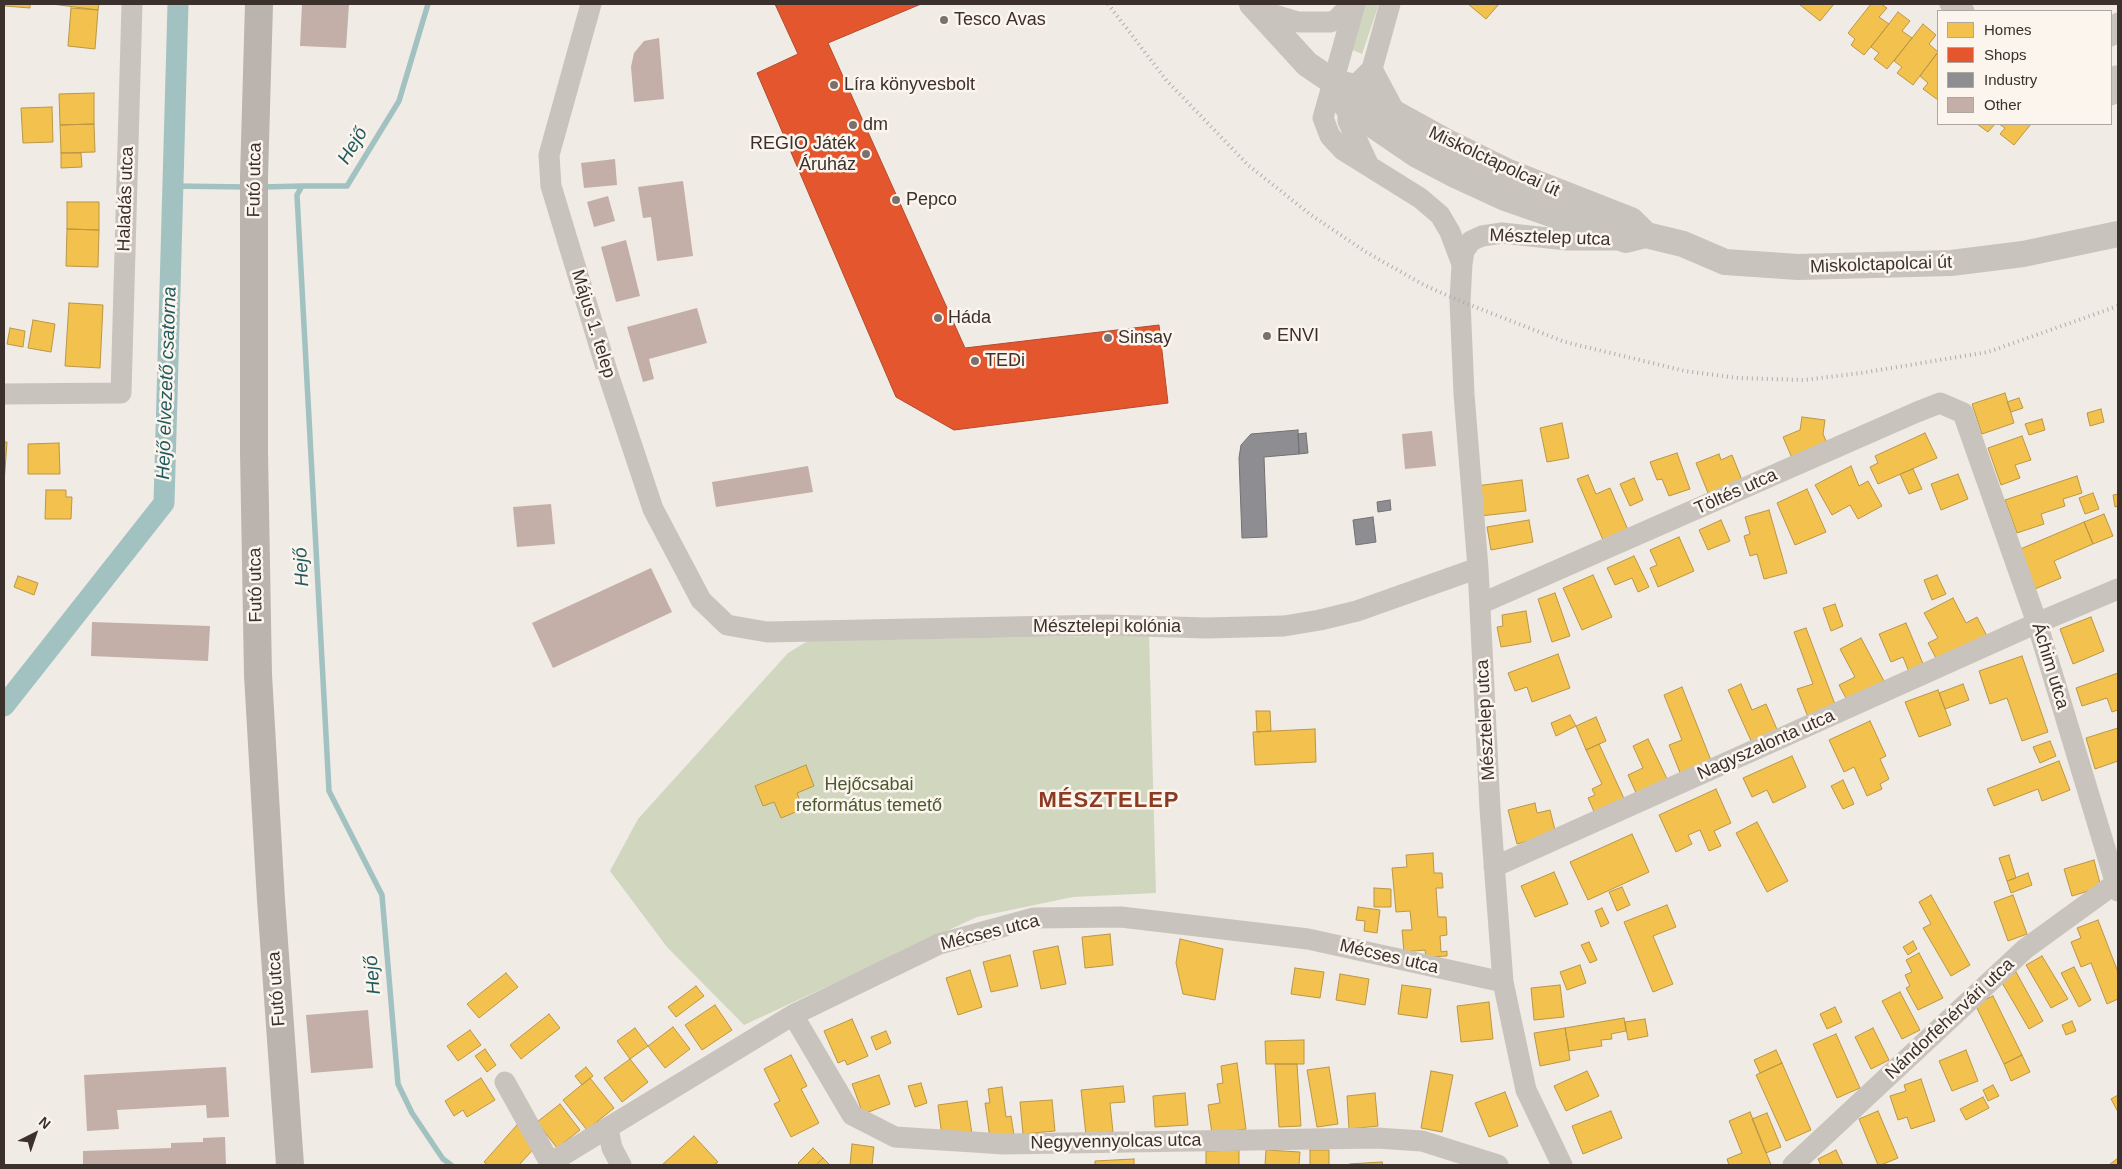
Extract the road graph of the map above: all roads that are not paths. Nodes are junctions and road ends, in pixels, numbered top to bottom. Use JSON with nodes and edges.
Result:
{"nodes":[{"id":1,"x":132,"y":4,"type":"edge"},
{"id":2,"x":259,"y":4,"type":"edge"},
{"id":3,"x":591,"y":4,"type":"edge"},
{"id":4,"x":1354,"y":4,"type":"edge"},
{"id":5,"x":1390,"y":4,"type":"edge"},
{"id":6,"x":1950,"y":4,"type":"edge"},
{"id":7,"x":1255,"y":7,"type":"edge"},
{"id":8,"x":1962,"y":10,"type":"edge"},
{"id":9,"x":1352,"y":86,"type":"junction"},
{"id":10,"x":1369,"y":166,"type":"junction"},
{"id":11,"x":2118,"y":234,"type":"edge"},
{"id":12,"x":1636,"y":238,"type":"junction"},
{"id":13,"x":1462,"y":264,"type":"junction"},
{"id":14,"x":4,"y":394,"type":"edge"},
{"id":15,"x":1974,"y":443,"type":"joint"},
{"id":16,"x":1478,"y":568,"type":"junction"},
{"id":17,"x":2118,"y":589,"type":"edge"},
{"id":18,"x":1480,"y":604,"type":"junction"},
{"id":19,"x":2037,"y":623,"type":"junction"},
{"id":20,"x":727,"y":625,"type":"joint"},
{"id":21,"x":1494,"y":868,"type":"junction"},
{"id":22,"x":2117,"y":887,"type":"edge"},
{"id":23,"x":1503,"y":982,"type":"junction"},
{"id":24,"x":793,"y":1015,"type":"junction"},
{"id":25,"x":505,"y":1082,"type":"dead end"},
{"id":26,"x":608,"y":1128,"type":"junction"},
{"id":27,"x":290,"y":1165,"type":"edge"},
{"id":28,"x":621,"y":1165,"type":"edge"},
{"id":29,"x":1498,"y":1165,"type":"edge"},
{"id":30,"x":1562,"y":1165,"type":"edge"},
{"id":31,"x":1793,"y":1165,"type":"edge"}],
"edges":[{"from":1,"to":14,"type":"street","name":"Haladás utca"},
{"from":2,"to":27,"type":"main road","name":"Futó utca"},
{"from":3,"to":20,"type":"street","name":"Május 1. telep"},
{"from":4,"to":7,"type":"street"},
{"from":4,"to":9,"type":"street"},
{"from":5,"to":9,"type":"street"},
{"from":6,"to":8,"type":"street"},
{"from":7,"to":9,"type":"street","name":"Miskolctapolcai út"},
{"from":9,"to":10,"type":"street"},
{"from":9,"to":10,"type":"street","name":"Mésztelep utca"},
{"from":9,"to":12,"type":"street","name":"Miskolctapolcai út"},
{"from":9,"to":12,"type":"street","name":"Miskolctapolcai út"},
{"from":10,"to":13,"type":"street","name":"Mésztelep utca"},
{"from":11,"to":12,"type":"street","name":"Miskolctapolcai út"},
{"from":12,"to":13,"type":"street","name":"Mésztelep utca"},
{"from":13,"to":16,"type":"street","name":"Mésztelep utca"},
{"from":15,"to":18,"type":"street","name":"Töltés utca"},
{"from":15,"to":19,"type":"street","name":"Áchim utca"},
{"from":16,"to":18,"type":"street","name":"Mésztelep utca"},
{"from":16,"to":20,"type":"street","name":"Mésztelepi kolónia"},
{"from":17,"to":19,"type":"street","name":"Nagyszalonta utca"},
{"from":18,"to":21,"type":"street","name":"Mésztelep utca"},
{"from":19,"to":21,"type":"street","name":"Nagyszalonta utca"},
{"from":19,"to":22,"type":"street","name":"Áchim utca"},
{"from":21,"to":23,"type":"street","name":"Mésztelep utca"},
{"from":22,"to":31,"type":"street","name":"Nándorfehérvári utca"},
{"from":23,"to":24,"type":"street","name":"Mécses utca"},
{"from":23,"to":30,"type":"street","name":"Mésztelep utca"},
{"from":24,"to":26,"type":"street","name":"Mécses utca"},
{"from":24,"to":29,"type":"street","name":"Negyvennyolcas utca"},
{"from":25,"to":26,"type":"street","name":"Mécses utca"},
{"from":26,"to":28,"type":"street"}]}
